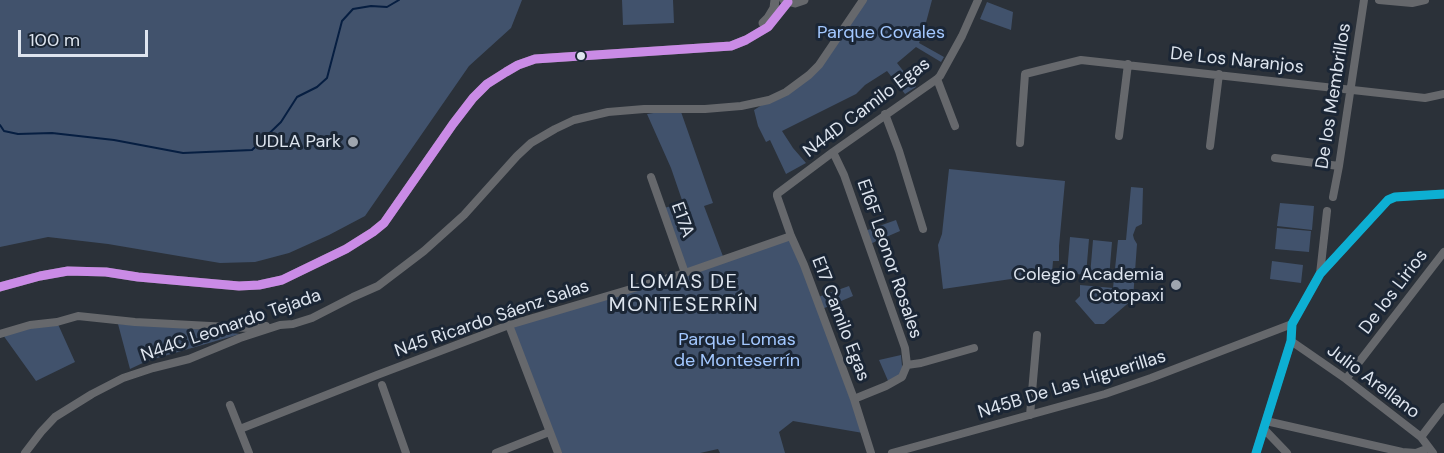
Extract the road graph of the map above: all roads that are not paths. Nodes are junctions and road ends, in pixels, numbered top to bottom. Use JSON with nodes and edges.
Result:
{"nodes":[{"id":1,"x":775,"y":0,"type":"edge"},
{"id":2,"x":804,"y":0,"type":"edge"},
{"id":3,"x":863,"y":0,"type":"edge"},
{"id":4,"x":978,"y":0,"type":"edge"},
{"id":5,"x":1364,"y":0,"type":"edge"},
{"id":6,"x":1379,"y":0,"type":"edge"},
{"id":7,"x":1425,"y":0,"type":"edge"},
{"id":8,"x":786,"y":1,"type":"edge"},
{"id":9,"x":746,"y":40,"type":"junction"},
{"id":10,"x":1128,"y":64,"type":"junction"},
{"id":11,"x":1219,"y":74,"type":"junction"},
{"id":12,"x":937,"y":79,"type":"junction"},
{"id":13,"x":1350,"y":89,"type":"junction"},
{"id":14,"x":1444,"y":94,"type":"edge"},
{"id":15,"x":885,"y":114,"type":"junction"},
{"id":16,"x":955,"y":126,"type":"dead end"},
{"id":17,"x":1119,"y":136,"type":"dead end"},
{"id":18,"x":1020,"y":143,"type":"dead end"},
{"id":19,"x":1210,"y":146,"type":"dead end"},
{"id":20,"x":832,"y":152,"type":"junction"},
{"id":21,"x":1275,"y":158,"type":"dead end"},
{"id":22,"x":1339,"y":166,"type":"junction"},
{"id":23,"x":651,"y":177,"type":"dead end"},
{"id":24,"x":1444,"y":195,"type":"edge"},
{"id":25,"x":777,"y":196,"type":"joint"},
{"id":26,"x":1333,"y":197,"type":"dead end"},
{"id":27,"x":1327,"y":211,"type":"dead end"},
{"id":28,"x":923,"y":229,"type":"dead end"},
{"id":29,"x":792,"y":237,"type":"junction"},
{"id":30,"x":1444,"y":252,"type":"edge"},
{"id":31,"x":684,"y":273,"type":"junction"},
{"id":32,"x":1320,"y":274,"type":"junction"},
{"id":33,"x":0,"y":287,"type":"edge"},
{"id":34,"x":1292,"y":324,"type":"junction"},
{"id":35,"x":279,"y":325,"type":"junction"},
{"id":36,"x":509,"y":325,"type":"junction"},
{"id":37,"x":0,"y":334,"type":"edge"},
{"id":38,"x":1037,"y":335,"type":"dead end"},
{"id":39,"x":1291,"y":341,"type":"junction"},
{"id":40,"x":975,"y":348,"type":"dead end"},
{"id":41,"x":907,"y":365,"type":"junction"},
{"id":42,"x":1346,"y":380,"type":"junction"},
{"id":43,"x":382,"y":385,"type":"dead end"},
{"id":44,"x":854,"y":399,"type":"junction"},
{"id":45,"x":230,"y":405,"type":"dead end"},
{"id":46,"x":1444,"y":407,"type":"edge"},
{"id":47,"x":1030,"y":415,"type":"junction"},
{"id":48,"x":1265,"y":425,"type":"junction"},
{"id":49,"x":240,"y":429,"type":"junction"},
{"id":50,"x":549,"y":432,"type":"junction"},
{"id":51,"x":1421,"y":436,"type":"junction"},
{"id":52,"x":1431,"y":450,"type":"edge"},
{"id":53,"x":25,"y":453,"type":"edge"},
{"id":54,"x":249,"y":453,"type":"edge"},
{"id":55,"x":406,"y":453,"type":"edge"},
{"id":56,"x":496,"y":453,"type":"edge"},
{"id":57,"x":558,"y":453,"type":"edge"},
{"id":58,"x":871,"y":453,"type":"edge"},
{"id":59,"x":892,"y":453,"type":"edge"},
{"id":60,"x":1257,"y":453,"type":"edge"},
{"id":61,"x":1287,"y":453,"type":"edge"}],
"edges":[{"from":1,"to":9,"type":"street"},
{"from":2,"to":8,"type":"street"},
{"from":3,"to":35,"type":"street","name":"N44C Leonardo Tejada"},
{"from":4,"to":12,"type":"street","name":"N44D Camilo Egas"},
{"from":5,"to":13,"type":"street","name":"De los Membrillos"},
{"from":6,"to":7,"type":"street"},
{"from":8,"to":9,"type":"street"},
{"from":9,"to":33,"type":"street"},
{"from":10,"to":11,"type":"street","name":"De Los Naranjos"},
{"from":10,"to":17,"type":"street"},
{"from":10,"to":18,"type":"street","name":"De Los Naranjos"},
{"from":11,"to":13,"type":"street","name":"De Los Naranjos"},
{"from":11,"to":19,"type":"street"},
{"from":12,"to":15,"type":"street","name":"N44D Camilo Egas"},
{"from":12,"to":16,"type":"street"},
{"from":13,"to":14,"type":"street","name":"De Los Naranjos"},
{"from":13,"to":22,"type":"street","name":"De los Membrillos"},
{"from":15,"to":20,"type":"street","name":"N44D Camilo Egas"},
{"from":15,"to":28,"type":"street"},
{"from":20,"to":25,"type":"street","name":"N44D Camilo Egas"},
{"from":20,"to":41,"type":"street","name":"E16F Leonor Rosales"},
{"from":21,"to":22,"type":"street"},
{"from":22,"to":26,"type":"street","name":"De los Membrillos"},
{"from":23,"to":31,"type":"street","name":"E17A"},
{"from":24,"to":32,"type":"street"},
{"from":25,"to":29,"type":"street","name":"E17 Camilo Egas"},
{"from":27,"to":32,"type":"street"},
{"from":29,"to":31,"type":"street","name":"N45 Ricardo Sáenz Salas"},
{"from":29,"to":44,"type":"street","name":"E17 Camilo Egas"},
{"from":30,"to":42,"type":"street","name":"De los Lirios"},
{"from":31,"to":36,"type":"street","name":"N45 Ricardo Sáenz Salas"},
{"from":32,"to":34,"type":"street"},
{"from":34,"to":39,"type":"street"},
{"from":34,"to":47,"type":"street","name":"N45B De Las Higuerillas"},
{"from":35,"to":37,"type":"street"},
{"from":35,"to":53,"type":"street","name":"N44C Leonardo Tejada"},
{"from":36,"to":49,"type":"street","name":"N45 Ricardo Sáenz Salas"},
{"from":36,"to":50,"type":"street"},
{"from":38,"to":47,"type":"street"},
{"from":39,"to":42,"type":"street","name":"Julio Arellano"},
{"from":39,"to":48,"type":"street"},
{"from":40,"to":41,"type":"street"},
{"from":41,"to":44,"type":"street","name":"E16F Leonor Rosales"},
{"from":42,"to":51,"type":"street","name":"Julio Arellano"},
{"from":43,"to":55,"type":"street"},
{"from":44,"to":58,"type":"street","name":"E17 Camilo Egas"},
{"from":45,"to":49,"type":"street"},
{"from":46,"to":51,"type":"street"},
{"from":47,"to":59,"type":"street","name":"N45B De Las Higuerillas"},
{"from":48,"to":52,"type":"street"},
{"from":48,"to":60,"type":"street"},
{"from":48,"to":61,"type":"street"},
{"from":49,"to":54,"type":"street"},
{"from":50,"to":56,"type":"street"},
{"from":50,"to":57,"type":"street"},
{"from":51,"to":52,"type":"street","name":"Julio Arellano"}]}
